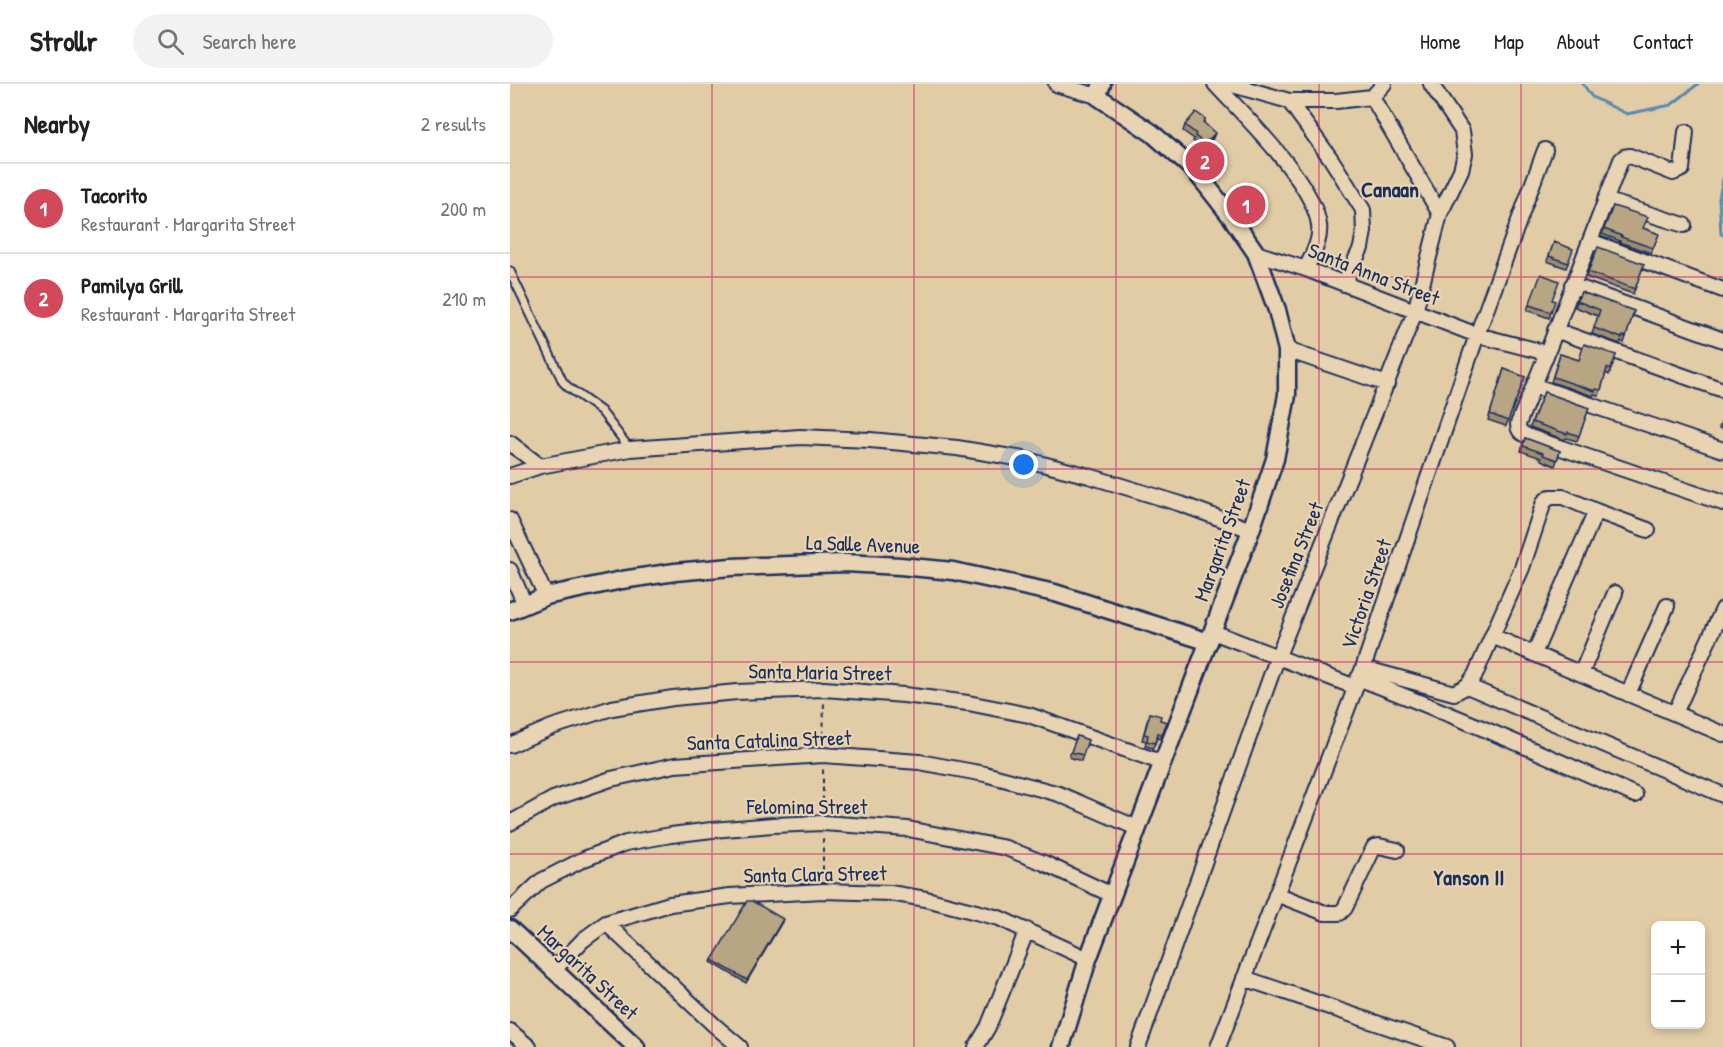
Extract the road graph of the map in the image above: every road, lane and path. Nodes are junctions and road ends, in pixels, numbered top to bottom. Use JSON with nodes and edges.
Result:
{"nodes":[{"id":1,"x":1056,"y":84,"type":"edge"},
{"id":2,"x":1215,"y":84,"type":"edge"},
{"id":3,"x":1229,"y":84,"type":"edge"},
{"id":4,"x":1384,"y":84,"type":"edge"},
{"id":5,"x":1431,"y":84,"type":"edge"},
{"id":6,"x":1099,"y":90,"type":"edge"},
{"id":7,"x":1372,"y":97,"type":"junction"},
{"id":8,"x":1289,"y":101,"type":"junction"},
{"id":9,"x":1686,"y":132,"type":"dead end"},
{"id":10,"x":1545,"y":150,"type":"dead end"},
{"id":11,"x":1605,"y":200,"type":"junction"},
{"id":12,"x":1440,"y":213,"type":"junction"},
{"id":13,"x":1684,"y":225,"type":"dead end"},
{"id":14,"x":1590,"y":241,"type":"junction"},
{"id":15,"x":1256,"y":253,"type":"junction"},
{"id":16,"x":1306,"y":269,"type":"junction"},
{"id":17,"x":510,"y":271,"type":"edge"},
{"id":18,"x":1344,"y":284,"type":"junction"},
{"id":19,"x":1572,"y":285,"type":"junction"},
{"id":20,"x":1723,"y":290,"type":"edge"},
{"id":21,"x":1415,"y":312,"type":"junction"},
{"id":22,"x":1555,"y":330,"type":"junction"},
{"id":23,"x":1477,"y":334,"type":"junction"},
{"id":24,"x":1723,"y":340,"type":"edge"},
{"id":25,"x":1287,"y":350,"type":"junction"},
{"id":26,"x":1547,"y":353,"type":"junction"},
{"id":27,"x":1387,"y":384,"type":"junction"},
{"id":28,"x":1535,"y":386,"type":"junction"},
{"id":29,"x":1723,"y":390,"type":"edge"},
{"id":30,"x":510,"y":443,"type":"edge"},
{"id":31,"x":630,"y":449,"type":"junction"},
{"id":32,"x":1723,"y":450,"type":"edge"},
{"id":33,"x":540,"y":466,"type":"junction"},
{"id":34,"x":510,"y":476,"type":"edge"},
{"id":35,"x":1723,"y":504,"type":"edge"},
{"id":36,"x":1596,"y":511,"type":"junction"},
{"id":37,"x":510,"y":520,"type":"edge"},
{"id":38,"x":1251,"y":530,"type":"junction"},
{"id":39,"x":1648,"y":530,"type":"dead end"},
{"id":40,"x":510,"y":570,"type":"edge"},
{"id":41,"x":1615,"y":593,"type":"dead end"},
{"id":42,"x":546,"y":596,"type":"junction"},
{"id":43,"x":1667,"y":606,"type":"dead end"},
{"id":44,"x":518,"y":608,"type":"edge"},
{"id":45,"x":1723,"y":609,"type":"edge"},
{"id":46,"x":1492,"y":636,"type":"junction"},
{"id":47,"x":1211,"y":637,"type":"junction"},
{"id":48,"x":1533,"y":654,"type":"junction"},
{"id":49,"x":1278,"y":656,"type":"junction"},
{"id":50,"x":1581,"y":674,"type":"junction"},
{"id":51,"x":1359,"y":677,"type":"junction"},
{"id":52,"x":1467,"y":686,"type":"junction"},
{"id":53,"x":824,"y":689,"type":"junction"},
{"id":54,"x":1628,"y":694,"type":"junction"},
{"id":55,"x":1675,"y":713,"type":"junction"},
{"id":56,"x":1723,"y":734,"type":"edge"},
{"id":57,"x":510,"y":745,"type":"edge"},
{"id":58,"x":823,"y":755,"type":"junction"},
{"id":59,"x":1163,"y":763,"type":"junction"},
{"id":60,"x":1635,"y":795,"type":"dead end"},
{"id":61,"x":1723,"y":795,"type":"edge"},
{"id":62,"x":510,"y":823,"type":"edge"},
{"id":63,"x":823,"y":823,"type":"junction"},
{"id":64,"x":1137,"y":828,"type":"junction"},
{"id":65,"x":1397,"y":850,"type":"dead end"},
{"id":66,"x":823,"y":891,"type":"junction"},
{"id":67,"x":1276,"y":894,"type":"junction"},
{"id":68,"x":1112,"y":895,"type":"junction"},
{"id":69,"x":510,"y":910,"type":"edge"},
{"id":70,"x":606,"y":923,"type":"junction"},
{"id":71,"x":510,"y":929,"type":"edge"},
{"id":72,"x":1027,"y":930,"type":"junction"},
{"id":73,"x":1088,"y":959,"type":"junction"},
{"id":74,"x":553,"y":971,"type":"junction"},
{"id":75,"x":1244,"y":978,"type":"junction"},
{"id":76,"x":510,"y":1030,"type":"edge"},
{"id":77,"x":529,"y":1047,"type":"edge"},
{"id":78,"x":636,"y":1047,"type":"edge"},
{"id":79,"x":740,"y":1047,"type":"edge"},
{"id":80,"x":976,"y":1047,"type":"edge"},
{"id":81,"x":1061,"y":1047,"type":"edge"},
{"id":82,"x":1138,"y":1047,"type":"edge"},
{"id":83,"x":1218,"y":1047,"type":"edge"},
{"id":84,"x":1448,"y":1047,"type":"edge"}],
"edges":[{"from":1,"to":6,"type":"street"},
{"from":2,"to":16,"type":"street"},
{"from":3,"to":8,"type":"street"},
{"from":4,"to":7,"type":"street"},
{"from":5,"to":12,"type":"street","name":"Josefina Street"},
{"from":6,"to":15,"type":"street","name":"Margarita Street"},
{"from":7,"to":8,"type":"street"},
{"from":7,"to":12,"type":"street"},
{"from":8,"to":18,"type":"street"},
{"from":9,"to":11,"type":"street"},
{"from":10,"to":23,"type":"street","name":"Victoria Street"},
{"from":11,"to":13,"type":"street"},
{"from":11,"to":14,"type":"street"},
{"from":12,"to":21,"type":"street","name":"Josefina Street"},
{"from":14,"to":19,"type":"street"},
{"from":14,"to":20,"type":"street"},
{"from":15,"to":16,"type":"street","name":"Santa Anna Street"},
{"from":15,"to":25,"type":"street","name":"Margarita Street"},
{"from":16,"to":18,"type":"street","name":"Santa Anna Street"},
{"from":17,"to":31,"type":"lane"},
{"from":18,"to":21,"type":"street","name":"Santa Anna Street"},
{"from":19,"to":22,"type":"street"},
{"from":19,"to":24,"type":"street"},
{"from":21,"to":23,"type":"street","name":"Santa Anna Street"},
{"from":21,"to":27,"type":"street","name":"Josefina Street"},
{"from":22,"to":26,"type":"street"},
{"from":22,"to":29,"type":"street"},
{"from":23,"to":26,"type":"street","name":"Santa Anna Street"},
{"from":23,"to":51,"type":"street","name":"Victoria Street"},
{"from":25,"to":27,"type":"street"},
{"from":25,"to":38,"type":"street","name":"Margarita Street"},
{"from":26,"to":28,"type":"street"},
{"from":27,"to":49,"type":"street","name":"Josefina Street"},
{"from":28,"to":32,"type":"street"},
{"from":28,"to":35,"type":"street"},
{"from":30,"to":33,"type":"street"},
{"from":31,"to":33,"type":"street"},
{"from":31,"to":38,"type":"street"},
{"from":33,"to":34,"type":"street"},
{"from":36,"to":39,"type":"street"},
{"from":36,"to":46,"type":"street"},
{"from":36,"to":48,"type":"street"},
{"from":37,"to":42,"type":"street"},
{"from":38,"to":47,"type":"street","name":"Margarita Street"},
{"from":40,"to":44,"type":"street"},
{"from":41,"to":50,"type":"street"},
{"from":42,"to":44,"type":"street","name":"La Salle Avenue"},
{"from":42,"to":47,"type":"street","name":"La Salle Avenue"},
{"from":43,"to":54,"type":"street"},
{"from":45,"to":55,"type":"street"},
{"from":46,"to":48,"type":"street"},
{"from":46,"to":52,"type":"street"},
{"from":47,"to":49,"type":"street"},
{"from":47,"to":59,"type":"street","name":"Margarita Street"},
{"from":48,"to":50,"type":"street"},
{"from":49,"to":51,"type":"street"},
{"from":49,"to":82,"type":"street","name":"Josefina Street"},
{"from":50,"to":54,"type":"street"},
{"from":51,"to":52,"type":"street"},
{"from":51,"to":60,"type":"street"},
{"from":51,"to":67,"type":"street","name":"Victoria Street"},
{"from":52,"to":61,"type":"street"},
{"from":53,"to":57,"type":"street","name":"Santa Maria Street"},
{"from":53,"to":58,"type":"path"},
{"from":53,"to":59,"type":"street","name":"Santa Maria Street"},
{"from":54,"to":55,"type":"street"},
{"from":55,"to":56,"type":"street"},
{"from":58,"to":62,"type":"street","name":"Santa Catalina Street"},
{"from":58,"to":63,"type":"path"},
{"from":58,"to":64,"type":"street","name":"Santa Catalina Street"},
{"from":59,"to":64,"type":"street","name":"Margarita Street"},
{"from":63,"to":66,"type":"path"},
{"from":63,"to":68,"type":"street","name":"Felomina Street"},
{"from":63,"to":69,"type":"street","name":"Felomina Street"},
{"from":64,"to":68,"type":"street","name":"Margarita Street"},
{"from":65,"to":67,"type":"street"},
{"from":66,"to":70,"type":"street","name":"Santa Clara Street"},
{"from":66,"to":72,"type":"street","name":"Santa Clara Street"},
{"from":67,"to":75,"type":"street","name":"Victoria Street"},
{"from":68,"to":73,"type":"street","name":"Margarita Street"},
{"from":70,"to":74,"type":"street","name":"Santa Clara Street"},
{"from":70,"to":79,"type":"street"},
{"from":71,"to":74,"type":"street","name":"Margarita Street"},
{"from":72,"to":73,"type":"street","name":"Santa Clara Street"},
{"from":72,"to":80,"type":"street"},
{"from":73,"to":81,"type":"street","name":"Margarita Street"},
{"from":74,"to":78,"type":"street","name":"Margarita Street"},
{"from":75,"to":83,"type":"street","name":"Victoria Street"},
{"from":75,"to":84,"type":"street"},
{"from":76,"to":77,"type":"street"}]}
